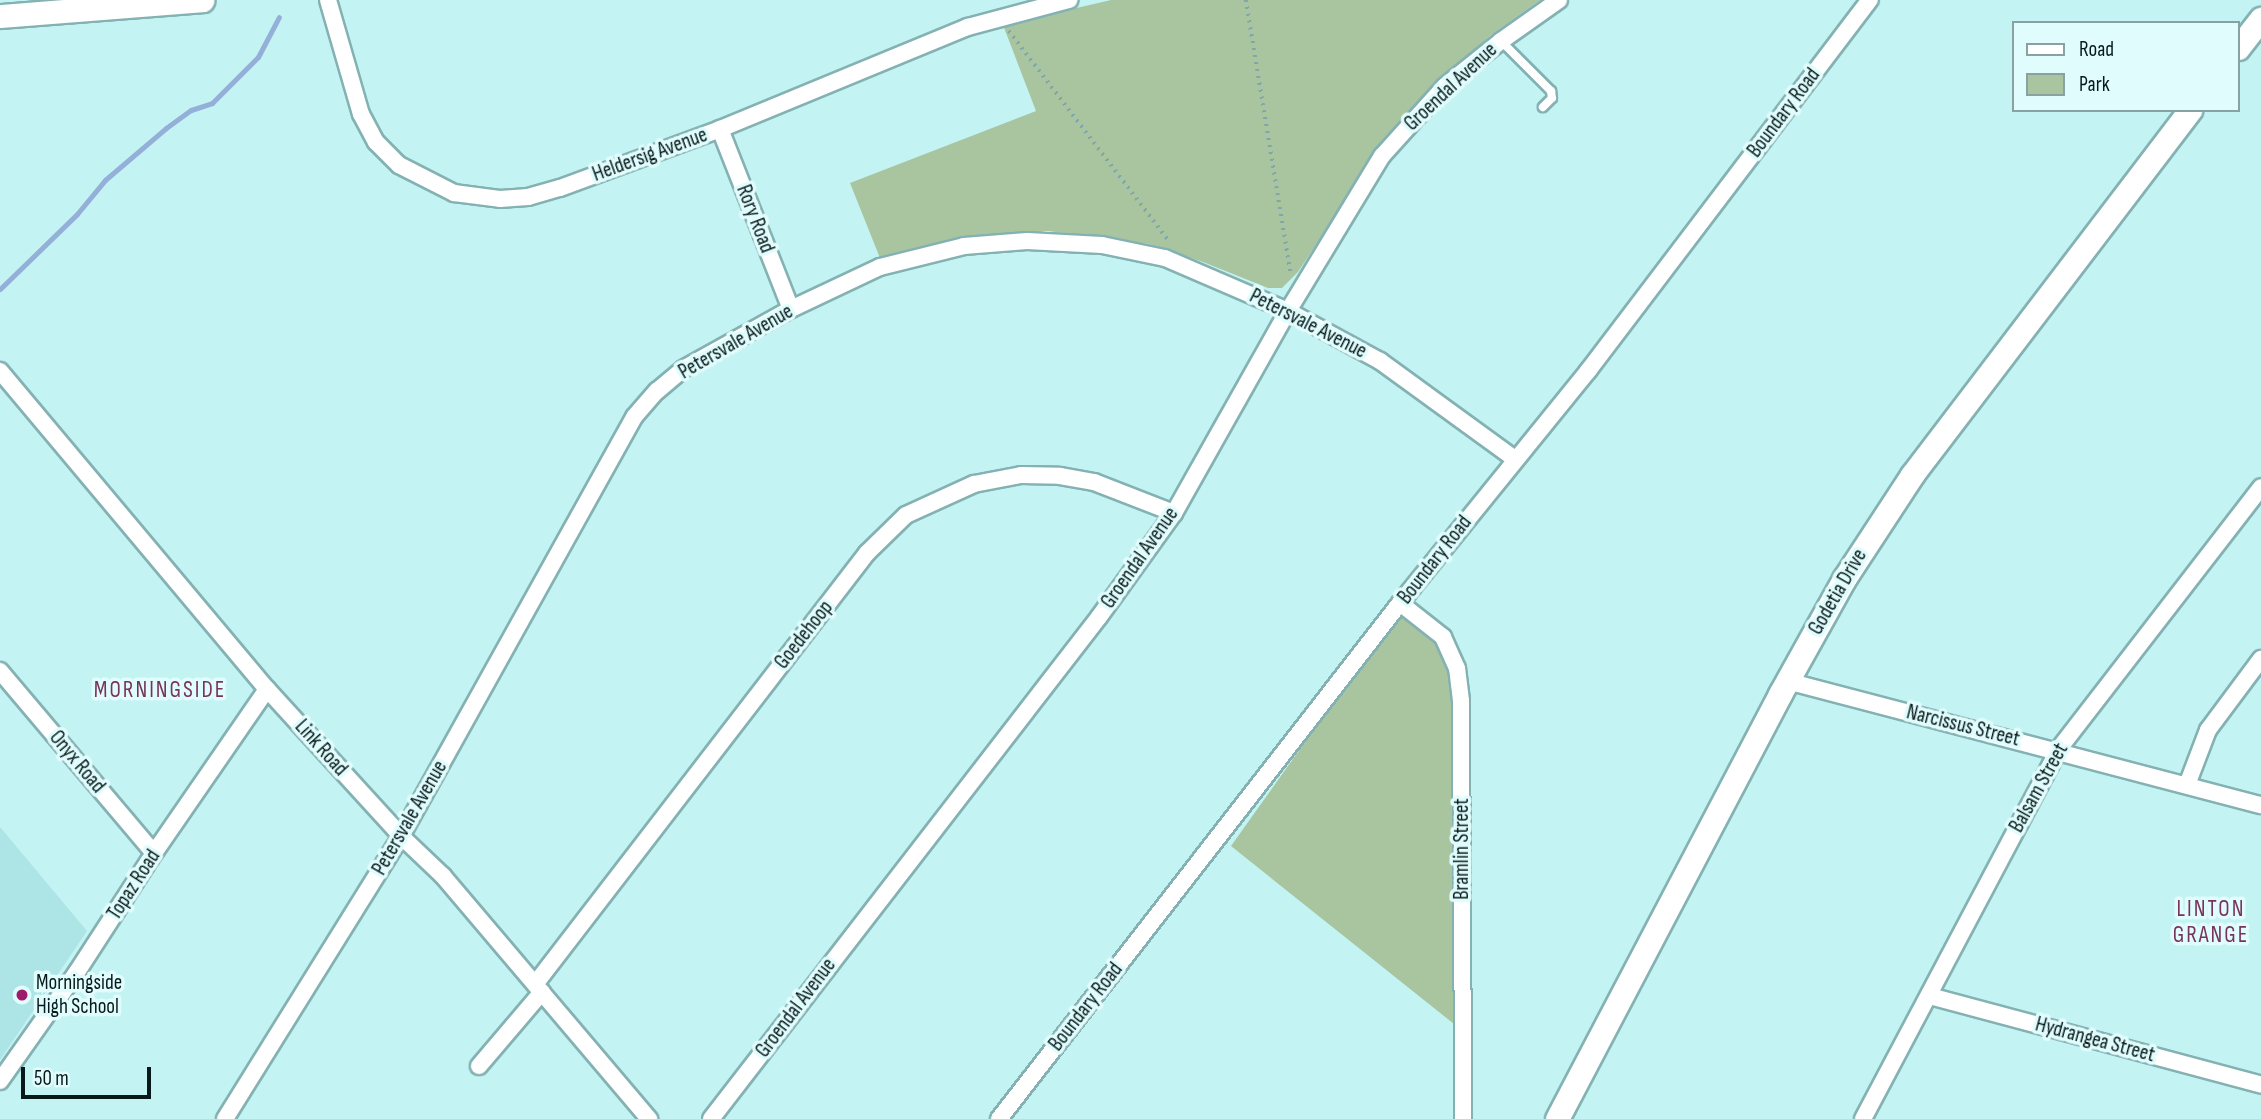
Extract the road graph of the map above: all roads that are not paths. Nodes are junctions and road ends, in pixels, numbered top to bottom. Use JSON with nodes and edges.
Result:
{"nodes":[{"id":1,"x":202,"y":0,"type":"edge"},
{"id":2,"x":328,"y":0,"type":"edge"},
{"id":3,"x":1069,"y":0,"type":"edge"},
{"id":4,"x":1559,"y":0,"type":"edge"},
{"id":5,"x":1870,"y":0,"type":"edge"},
{"id":6,"x":0,"y":16,"type":"edge"},
{"id":7,"x":2261,"y":19,"type":"edge"},
{"id":8,"x":1501,"y":41,"type":"junction"},
{"id":9,"x":2240,"y":45,"type":"edge"},
{"id":10,"x":1543,"y":107,"type":"dead end"},
{"id":11,"x":2188,"y":112,"type":"edge"},
{"id":12,"x":720,"y":129,"type":"junction"},
{"id":13,"x":1292,"y":305,"type":"junction"},
{"id":14,"x":791,"y":309,"type":"junction"},
{"id":15,"x":0,"y":371,"type":"edge"},
{"id":16,"x":1515,"y":459,"type":"junction"},
{"id":17,"x":2261,"y":487,"type":"edge"},
{"id":18,"x":1174,"y":513,"type":"junction"},
{"id":19,"x":1400,"y":603,"type":"junction"},
{"id":20,"x":2261,"y":659,"type":"edge"},
{"id":21,"x":0,"y":671,"type":"edge"},
{"id":22,"x":1787,"y":681,"type":"junction"},
{"id":23,"x":267,"y":689,"type":"junction"},
{"id":24,"x":2058,"y":750,"type":"junction"},
{"id":25,"x":2187,"y":785,"type":"junction"},
{"id":26,"x":2261,"y":805,"type":"edge"},
{"id":27,"x":401,"y":836,"type":"junction"},
{"id":28,"x":154,"y":853,"type":"junction"},
{"id":29,"x":539,"y":987,"type":"junction"},
{"id":30,"x":1930,"y":996,"type":"junction"},
{"id":31,"x":479,"y":1066,"type":"dead end"},
{"id":32,"x":0,"y":1081,"type":"edge"},
{"id":33,"x":2261,"y":1085,"type":"edge"},
{"id":34,"x":226,"y":1119,"type":"edge"},
{"id":35,"x":649,"y":1119,"type":"edge"},
{"id":36,"x":711,"y":1119,"type":"edge"},
{"id":37,"x":999,"y":1119,"type":"edge"},
{"id":38,"x":1463,"y":1119,"type":"edge"},
{"id":39,"x":1557,"y":1119,"type":"edge"},
{"id":40,"x":1863,"y":1119,"type":"edge"}],
"edges":[{"from":1,"to":6,"type":"street"},
{"from":2,"to":12,"type":"street","name":"Heldersig Avenue"},
{"from":3,"to":12,"type":"street","name":"Heldersig Avenue"},
{"from":4,"to":8,"type":"street","name":"Groendal Avenue"},
{"from":5,"to":16,"type":"street","name":"Boundary Road"},
{"from":7,"to":9,"type":"street"},
{"from":8,"to":10,"type":"lane"},
{"from":8,"to":13,"type":"street","name":"Groendal Avenue"},
{"from":11,"to":22,"type":"street","name":"Godetia Drive"},
{"from":12,"to":14,"type":"street","name":"Rory Road"},
{"from":13,"to":14,"type":"street","name":"Petersvale Avenue"},
{"from":13,"to":16,"type":"street","name":"Petersvale Avenue"},
{"from":13,"to":18,"type":"street","name":"Groendal Avenue"},
{"from":14,"to":27,"type":"street","name":"Petersvale Avenue"},
{"from":15,"to":23,"type":"street","name":"Link Road"},
{"from":16,"to":19,"type":"street","name":"Boundary Road"},
{"from":17,"to":24,"type":"street","name":"Balsam Street"},
{"from":18,"to":29,"type":"street","name":"Goedehoop"},
{"from":18,"to":36,"type":"street","name":"Groendal Avenue"},
{"from":19,"to":37,"type":"street","name":"Boundary Road"},
{"from":19,"to":38,"type":"street","name":"Bramlin Street"},
{"from":20,"to":25,"type":"street"},
{"from":21,"to":28,"type":"street","name":"Onyx Road"},
{"from":22,"to":24,"type":"street","name":"Narcissus Street"},
{"from":22,"to":39,"type":"street","name":"Godetia Drive"},
{"from":23,"to":27,"type":"street","name":"Link Road"},
{"from":23,"to":28,"type":"street","name":"Topaz Road"},
{"from":24,"to":25,"type":"street","name":"Narcissus Street"},
{"from":24,"to":30,"type":"street","name":"Balsam Street"},
{"from":25,"to":26,"type":"street","name":"Narcissus Street"},
{"from":27,"to":29,"type":"street","name":"Link Road"},
{"from":27,"to":34,"type":"street","name":"Petersvale Avenue"},
{"from":28,"to":32,"type":"street","name":"Topaz Road"},
{"from":29,"to":31,"type":"street","name":"Goedehoop"},
{"from":29,"to":35,"type":"street","name":"Link Road"},
{"from":30,"to":33,"type":"street","name":"Hydrangea Street"},
{"from":30,"to":40,"type":"street","name":"Balsam Street"}]}
